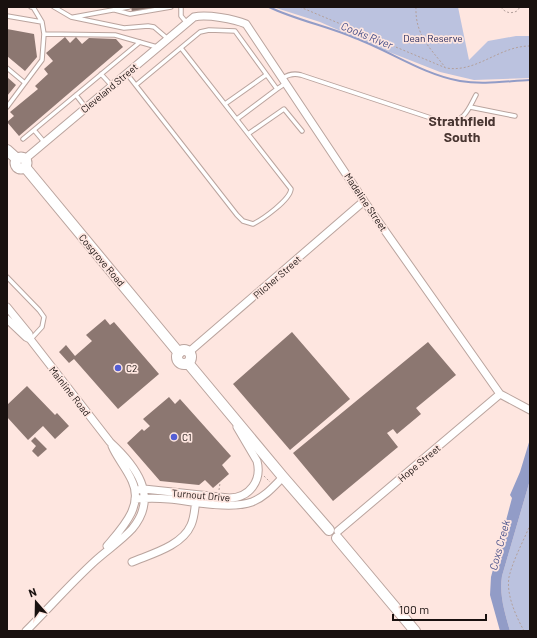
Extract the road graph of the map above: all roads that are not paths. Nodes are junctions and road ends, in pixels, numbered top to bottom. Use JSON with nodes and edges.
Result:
{"nodes":[{"id":1,"x":31,"y":7,"type":"edge"},
{"id":2,"x":54,"y":7,"type":"edge"},
{"id":3,"x":129,"y":7,"type":"edge"},
{"id":4,"x":171,"y":7,"type":"edge"},
{"id":5,"x":180,"y":7,"type":"edge"},
{"id":6,"x":114,"y":10,"type":"junction"},
{"id":7,"x":7,"y":16,"type":"edge"},
{"id":8,"x":71,"y":17,"type":"junction"},
{"id":9,"x":194,"y":17,"type":"joint"},
{"id":10,"x":42,"y":22,"type":"junction"},
{"id":11,"x":186,"y":23,"type":"junction"},
{"id":12,"x":44,"y":34,"type":"junction"},
{"id":13,"x":168,"y":39,"type":"junction"},
{"id":14,"x":140,"y":42,"type":"junction"},
{"id":15,"x":158,"y":48,"type":"junction"},
{"id":16,"x":181,"y":48,"type":"junction"},
{"id":17,"x":7,"y":68,"type":"edge"},
{"id":18,"x":101,"y":74,"type":"junction"},
{"id":19,"x":127,"y":74,"type":"junction"},
{"id":20,"x":266,"y":74,"type":"junction"},
{"id":21,"x":285,"y":80,"type":"junction"},
{"id":22,"x":25,"y":83,"type":"junction"},
{"id":23,"x":136,"y":85,"type":"junction"},
{"id":24,"x":112,"y":86,"type":"junction"},
{"id":25,"x":277,"y":89,"type":"junction"},
{"id":26,"x":76,"y":95,"type":"junction"},
{"id":27,"x":476,"y":95,"type":"dead end"},
{"id":28,"x":225,"y":104,"type":"junction"},
{"id":29,"x":7,"y":107,"type":"edge"},
{"id":30,"x":470,"y":107,"type":"junction"},
{"id":31,"x":86,"y":108,"type":"junction"},
{"id":32,"x":515,"y":116,"type":"dead end"},
{"id":33,"x":237,"y":119,"type":"junction"},
{"id":34,"x":34,"y":130,"type":"junction"},
{"id":35,"x":302,"y":131,"type":"dead end"},
{"id":36,"x":248,"y":134,"type":"junction"},
{"id":37,"x":23,"y":139,"type":"dead end"},
{"id":38,"x":45,"y":143,"type":"junction"},
{"id":39,"x":7,"y":150,"type":"edge"},
{"id":40,"x":22,"y":162,"type":"junction"},
{"id":41,"x":364,"y":202,"type":"junction"},
{"id":42,"x":7,"y":277,"type":"edge"},
{"id":43,"x":7,"y":307,"type":"edge"},
{"id":44,"x":7,"y":318,"type":"edge"},
{"id":45,"x":30,"y":339,"type":"junction"},
{"id":46,"x":189,"y":358,"type":"junction"},
{"id":47,"x":500,"y":394,"type":"junction"},
{"id":48,"x":530,"y":410,"type":"edge"},
{"id":49,"x":229,"y":413,"type":"junction"},
{"id":50,"x":110,"y":442,"type":"junction"},
{"id":51,"x":283,"y":477,"type":"junction"},
{"id":52,"x":144,"y":489,"type":"junction"},
{"id":53,"x":136,"y":490,"type":"junction"},
{"id":54,"x":144,"y":498,"type":"junction"},
{"id":55,"x":135,"y":499,"type":"junction"},
{"id":56,"x":196,"y":499,"type":"junction"},
{"id":57,"x":335,"y":533,"type":"junction"},
{"id":58,"x":95,"y":562,"type":"junction"},
{"id":59,"x":132,"y":562,"type":"dead end"},
{"id":60,"x":26,"y":631,"type":"edge"},
{"id":61,"x":415,"y":631,"type":"edge"}],
"edges":[{"from":1,"to":10,"type":"lane"},
{"from":2,"to":8,"type":"lane"},
{"from":3,"to":6,"type":"lane"},
{"from":4,"to":6,"type":"lane"},
{"from":5,"to":11,"type":"lane"},
{"from":6,"to":8,"type":"lane"},
{"from":7,"to":10,"type":"lane"},
{"from":8,"to":13,"type":"lane"},
{"from":9,"to":11,"type":"street","name":"Cleveland Street"},
{"from":9,"to":21,"type":"street","name":"Madeline Street"},
{"from":10,"to":12,"type":"lane"},
{"from":11,"to":13,"type":"street","name":"Cleveland Street"},
{"from":12,"to":14,"type":"lane"},
{"from":12,"to":22,"type":"lane"},
{"from":13,"to":15,"type":"street","name":"Cleveland Street"},
{"from":14,"to":15,"type":"lane"},
{"from":14,"to":18,"type":"lane"},
{"from":15,"to":19,"type":"street","name":"Cleveland Street"},
{"from":16,"to":20,"type":"lane"},
{"from":16,"to":23,"type":"lane"},
{"from":16,"to":28,"type":"lane"},
{"from":17,"to":22,"type":"lane"},
{"from":18,"to":24,"type":"lane"},
{"from":18,"to":26,"type":"lane"},
{"from":19,"to":23,"type":"lane"},
{"from":19,"to":24,"type":"street","name":"Cleveland Street"},
{"from":20,"to":25,"type":"lane"},
{"from":20,"to":28,"type":"lane"},
{"from":21,"to":25,"type":"lane"},
{"from":21,"to":30,"type":"lane"},
{"from":21,"to":41,"type":"street","name":"Madeline Street"},
{"from":22,"to":29,"type":"lane"},
{"from":23,"to":36,"type":"lane"},
{"from":24,"to":31,"type":"street","name":"Cleveland Street"},
{"from":25,"to":33,"type":"lane"},
{"from":26,"to":31,"type":"lane"},
{"from":26,"to":34,"type":"lane"},
{"from":27,"to":30,"type":"lane"},
{"from":28,"to":33,"type":"lane"},
{"from":30,"to":32,"type":"lane"},
{"from":31,"to":38,"type":"street","name":"Cleveland Street"},
{"from":33,"to":36,"type":"lane"},
{"from":34,"to":37,"type":"lane"},
{"from":34,"to":38,"type":"lane"},
{"from":35,"to":36,"type":"lane"},
{"from":38,"to":40,"type":"street","name":"Cleveland Street"},
{"from":39,"to":40,"type":"main road","name":"Cosgrove Road"},
{"from":40,"to":46,"type":"main road","name":"Cosgrove Road"},
{"from":41,"to":46,"type":"street","name":"Pilcher Street"},
{"from":41,"to":47,"type":"street","name":"Madeline Street"},
{"from":42,"to":45,"type":"lane"},
{"from":43,"to":45,"type":"street","name":"Mainline Road"},
{"from":44,"to":45,"type":"street","name":"Mainline Road"},
{"from":45,"to":50,"type":"street","name":"Mainline Road"},
{"from":46,"to":49,"type":"main road"},
{"from":47,"to":48,"type":"street","name":"Madeline Street"},
{"from":47,"to":57,"type":"street","name":"Hope Street"},
{"from":49,"to":51,"type":"main road"},
{"from":49,"to":56,"type":"street","name":"Turnout Drive"},
{"from":50,"to":52,"type":"street","name":"Mainline Road"},
{"from":50,"to":53,"type":"street","name":"Mainline Road"},
{"from":51,"to":56,"type":"street","name":"Turnout Drive"},
{"from":51,"to":57,"type":"main road"},
{"from":52,"to":53,"type":"street","name":"Turnout Drive"},
{"from":52,"to":54,"type":"street","name":"Mainline Road"},
{"from":52,"to":56,"type":"street","name":"Turnout Drive"},
{"from":53,"to":55,"type":"street","name":"Mainline Road"},
{"from":54,"to":55,"type":"street","name":"Turnout Drive"},
{"from":54,"to":56,"type":"street","name":"Turnout Drive"},
{"from":54,"to":58,"type":"street","name":"Mainline Road"},
{"from":55,"to":58,"type":"street","name":"Mainline Road"},
{"from":56,"to":59,"type":"street"},
{"from":57,"to":61,"type":"main road"},
{"from":58,"to":60,"type":"street","name":"Mainline Road"}]}
